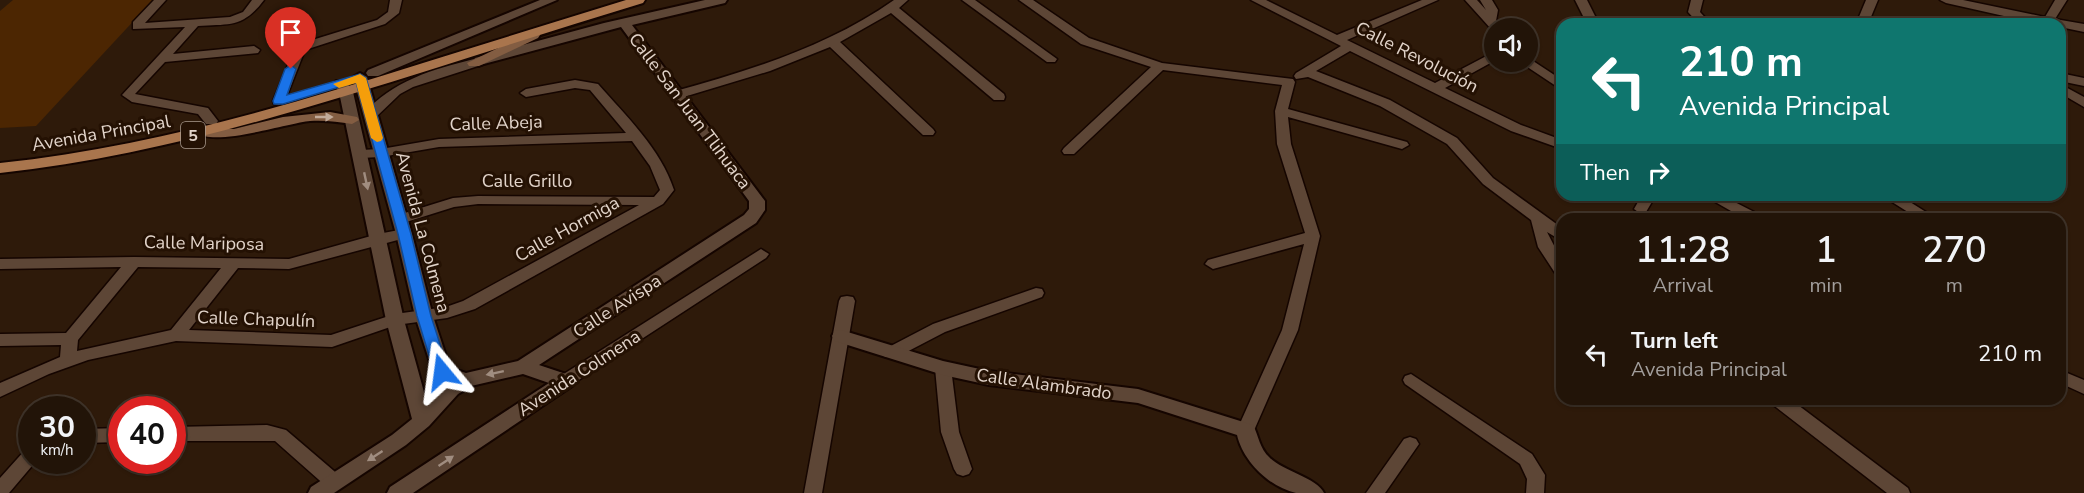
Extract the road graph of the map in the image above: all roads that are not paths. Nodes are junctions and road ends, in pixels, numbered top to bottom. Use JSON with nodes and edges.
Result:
{"nodes":[{"id":1,"x":160,"y":0,"type":"edge"},
{"id":2,"x":258,"y":0,"type":"edge"},
{"id":3,"x":396,"y":0,"type":"edge"},
{"id":4,"x":551,"y":0,"type":"edge"},
{"id":5,"x":612,"y":0,"type":"edge"},
{"id":6,"x":639,"y":0,"type":"edge"},
{"id":7,"x":721,"y":0,"type":"edge"},
{"id":8,"x":968,"y":0,"type":"edge"},
{"id":9,"x":1025,"y":0,"type":"edge"},
{"id":10,"x":1432,"y":0,"type":"edge"},
{"id":11,"x":1471,"y":0,"type":"edge"},
{"id":12,"x":1486,"y":0,"type":"edge"},
{"id":13,"x":1581,"y":0,"type":"edge"},
{"id":14,"x":1695,"y":0,"type":"edge"},
{"id":15,"x":1872,"y":0,"type":"edge"},
{"id":16,"x":1946,"y":0,"type":"edge"},
{"id":17,"x":2061,"y":0,"type":"edge"},
{"id":18,"x":1262,"y":1,"type":"edge"},
{"id":19,"x":897,"y":4,"type":"edge"},
{"id":20,"x":1486,"y":18,"type":"edge"},
{"id":21,"x":1493,"y":18,"type":"edge"},
{"id":22,"x":1590,"y":18,"type":"edge"},
{"id":23,"x":1700,"y":18,"type":"edge"},
{"id":24,"x":1864,"y":18,"type":"edge"},
{"id":25,"x":2029,"y":18,"type":"edge"},
{"id":26,"x":2050,"y":18,"type":"edge"},
{"id":27,"x":624,"y":22,"type":"junction"},
{"id":28,"x":193,"y":25,"type":"junction"},
{"id":29,"x":2066,"y":25,"type":"edge"},
{"id":30,"x":2084,"y":28,"type":"edge"},
{"id":31,"x":533,"y":34,"type":"junction"},
{"id":32,"x":1338,"y":39,"type":"junction"},
{"id":33,"x":831,"y":41,"type":"junction"},
{"id":34,"x":1351,"y":45,"type":"junction"},
{"id":35,"x":254,"y":50,"type":"dead end"},
{"id":36,"x":160,"y":59,"type":"junction"},
{"id":37,"x":1051,"y":59,"type":"dead end"},
{"id":38,"x":1484,"y":62,"type":"edge"},
{"id":39,"x":474,"y":63,"type":"junction"},
{"id":40,"x":1160,"y":66,"type":"junction"},
{"id":41,"x":1538,"y":69,"type":"edge"},
{"id":42,"x":1307,"y":72,"type":"junction"},
{"id":43,"x":2066,"y":78,"type":"edge"},
{"id":44,"x":369,"y":80,"type":"junction"},
{"id":45,"x":1289,"y":82,"type":"junction"},
{"id":46,"x":1556,"y":82,"type":"edge"},
{"id":47,"x":2084,"y":82,"type":"edge"},
{"id":48,"x":343,"y":88,"type":"junction"},
{"id":49,"x":1436,"y":88,"type":"junction"},
{"id":50,"x":2066,"y":92,"type":"edge"},
{"id":51,"x":526,"y":93,"type":"dead end"},
{"id":52,"x":677,"y":95,"type":"junction"},
{"id":53,"x":999,"y":97,"type":"dead end"},
{"id":54,"x":279,"y":101,"type":"junction"},
{"id":55,"x":2084,"y":102,"type":"edge"},
{"id":56,"x":1281,"y":111,"type":"junction"},
{"id":57,"x":371,"y":114,"type":"junction"},
{"id":58,"x":352,"y":120,"type":"junction"},
{"id":59,"x":208,"y":126,"type":"junction"},
{"id":60,"x":928,"y":132,"type":"dead end"},
{"id":61,"x":635,"y":137,"type":"junction"},
{"id":62,"x":1556,"y":143,"type":"edge"},
{"id":63,"x":1402,"y":145,"type":"dead end"},
{"id":64,"x":1070,"y":151,"type":"dead end"},
{"id":65,"x":381,"y":153,"type":"junction"},
{"id":66,"x":360,"y":154,"type":"junction"},
{"id":67,"x":0,"y":158,"type":"edge"},
{"id":68,"x":0,"y":168,"type":"edge"},
{"id":69,"x":658,"y":201,"type":"junction"},
{"id":70,"x":1646,"y":201,"type":"edge"},
{"id":71,"x":1722,"y":201,"type":"edge"},
{"id":72,"x":1898,"y":201,"type":"edge"},
{"id":73,"x":1641,"y":209,"type":"dead end"},
{"id":74,"x":757,"y":210,"type":"joint"},
{"id":75,"x":1744,"y":213,"type":"edge"},
{"id":76,"x":1920,"y":213,"type":"edge"},
{"id":77,"x":1538,"y":218,"type":"junction"},
{"id":78,"x":402,"y":226,"type":"junction"},
{"id":79,"x":1556,"y":232,"type":"edge"},
{"id":80,"x":1313,"y":236,"type":"junction"},
{"id":81,"x":378,"y":239,"type":"junction"},
{"id":82,"x":761,"y":254,"type":"dead end"},
{"id":83,"x":134,"y":262,"type":"junction"},
{"id":84,"x":234,"y":263,"type":"junction"},
{"id":85,"x":0,"y":264,"type":"edge"},
{"id":86,"x":1213,"y":264,"type":"dead end"},
{"id":87,"x":1556,"y":264,"type":"edge"},
{"id":88,"x":1036,"y":293,"type":"dead end"},
{"id":89,"x":847,"y":301,"type":"dead end"},
{"id":90,"x":424,"y":316,"type":"junction"},
{"id":91,"x":395,"y":320,"type":"junction"},
{"id":92,"x":176,"y":335,"type":"junction"},
{"id":93,"x":841,"y":336,"type":"junction"},
{"id":94,"x":70,"y":339,"type":"junction"},
{"id":95,"x":0,"y":340,"type":"edge"},
{"id":96,"x":891,"y":353,"type":"junction"},
{"id":97,"x":68,"y":358,"type":"junction"},
{"id":98,"x":523,"y":367,"type":"junction"},
{"id":99,"x":943,"y":368,"type":"junction"},
{"id":100,"x":2066,"y":379,"type":"edge"},
{"id":101,"x":466,"y":380,"type":"junction"},
{"id":102,"x":1411,"y":380,"type":"dead end"},
{"id":103,"x":565,"y":381,"type":"junction"},
{"id":104,"x":2084,"y":388,"type":"edge"},
{"id":105,"x":0,"y":391,"type":"edge"},
{"id":106,"x":1786,"y":405,"type":"edge"},
{"id":107,"x":422,"y":422,"type":"junction"},
{"id":108,"x":1246,"y":430,"type":"junction"},
{"id":109,"x":186,"y":434,"type":"edge"},
{"id":110,"x":1410,"y":444,"type":"dead end"},
{"id":111,"x":18,"y":470,"type":"edge"},
{"id":112,"x":963,"y":470,"type":"dead end"},
{"id":113,"x":326,"y":488,"type":"edge"},
{"id":114,"x":1291,"y":488,"type":"edge"},
{"id":115,"x":0,"y":491,"type":"edge"},
{"id":116,"x":397,"y":493,"type":"edge"},
{"id":117,"x":813,"y":493,"type":"edge"},
{"id":118,"x":1314,"y":493,"type":"edge"},
{"id":119,"x":1375,"y":493,"type":"edge"},
{"id":120,"x":1535,"y":493,"type":"edge"},
{"id":121,"x":1901,"y":493,"type":"edge"}],
"edges":[{"from":1,"to":28,"type":"street"},
{"from":2,"to":28,"type":"street"},
{"from":3,"to":54,"type":"street"},
{"from":4,"to":44,"type":"street"},
{"from":5,"to":44,"type":"main road","number":"5"},
{"from":6,"to":31,"type":"main road","number":"5"},
{"from":7,"to":27,"type":"street"},
{"from":8,"to":37,"type":"street"},
{"from":9,"to":40,"type":"street"},
{"from":10,"to":32,"type":"street"},
{"from":11,"to":20,"type":"street"},
{"from":12,"to":21,"type":"street"},
{"from":13,"to":22,"type":"street"},
{"from":14,"to":23,"type":"street"},
{"from":15,"to":24,"type":"street"},
{"from":16,"to":25,"type":"street"},
{"from":17,"to":26,"type":"street"},
{"from":18,"to":32,"type":"street","name":"Calle Revolución"},
{"from":19,"to":33,"type":"street"},
{"from":19,"to":53,"type":"street"},
{"from":27,"to":39,"type":"street","name":"Calle San Juan Tlihuaca"},
{"from":27,"to":52,"type":"street","name":"Calle San Juan Tlihuaca"},
{"from":28,"to":36,"type":"street"},
{"from":29,"to":30,"type":"street"},
{"from":31,"to":39,"type":"main road"},
{"from":31,"to":44,"type":"main road","number":"5"},
{"from":32,"to":34,"type":"street","name":"Calle Revolución"},
{"from":33,"to":52,"type":"street"},
{"from":33,"to":60,"type":"street"},
{"from":34,"to":42,"type":"street"},
{"from":34,"to":49,"type":"street","name":"Calle Revolución"},
{"from":35,"to":36,"type":"street"},
{"from":36,"to":59,"type":"street"},
{"from":38,"to":49,"type":"street"},
{"from":39,"to":57,"type":"street"},
{"from":40,"to":45,"type":"street"},
{"from":40,"to":64,"type":"street"},
{"from":41,"to":46,"type":"street"},
{"from":42,"to":45,"type":"street"},
{"from":42,"to":77,"type":"street"},
{"from":43,"to":47,"type":"street"},
{"from":44,"to":48,"type":"main road","name":"Avenida Principal","number":"5"},
{"from":44,"to":57,"type":"street","name":"Avenida La Colmena"},
{"from":45,"to":56,"type":"street"},
{"from":48,"to":54,"type":"main road","name":"Avenida Principal","number":"5"},
{"from":48,"to":58,"type":"street"},
{"from":48,"to":59,"type":"main road","name":"Avenida Principal","number":"5"},
{"from":49,"to":62,"type":"street","name":"Calle Revolución"},
{"from":50,"to":55,"type":"street"},
{"from":51,"to":61,"type":"street"},
{"from":52,"to":74,"type":"street","name":"Calle San Juan Tlihuaca"},
{"from":54,"to":59,"type":"main road","name":"Avenida Principal","number":"5"},
{"from":56,"to":63,"type":"street"},
{"from":56,"to":80,"type":"street"},
{"from":57,"to":65,"type":"street","name":"Avenida La Colmena"},
{"from":59,"to":58,"type":"main road","one_way":true},
{"from":58,"to":66,"type":"street"},
{"from":59,"to":67,"type":"main road","name":"Avenida Principal","number":"5"},
{"from":59,"to":68,"type":"main road","name":"Avenida Principal","number":"5"},
{"from":61,"to":65,"type":"street","name":"Calle Abeja"},
{"from":61,"to":69,"type":"street"},
{"from":65,"to":66,"type":"street","name":"Calle Abeja"},
{"from":65,"to":78,"type":"street","name":"Avenida La Colmena"},
{"from":66,"to":81,"type":"street","one_way":true},
{"from":69,"to":78,"type":"street","name":"Calle Grillo"},
{"from":69,"to":90,"type":"street","name":"Calle Hormiga"},
{"from":70,"to":73,"type":"street"},
{"from":71,"to":75,"type":"street"},
{"from":72,"to":76,"type":"street"},
{"from":74,"to":98,"type":"street","name":"Calle Avispa"},
{"from":77,"to":79,"type":"street"},
{"from":77,"to":87,"type":"street"},
{"from":78,"to":81,"type":"street","name":"Calle Mariposa"},
{"from":78,"to":90,"type":"street","name":"Avenida La Colmena"},
{"from":80,"to":86,"type":"street"},
{"from":80,"to":108,"type":"street"},
{"from":81,"to":84,"type":"street","name":"Calle Mariposa"},
{"from":81,"to":91,"type":"street"},
{"from":82,"to":103,"type":"street","name":"Avenida Colmena"},
{"from":83,"to":84,"type":"street","name":"Calle Mariposa"},
{"from":83,"to":85,"type":"street","name":"Calle Mariposa"},
{"from":83,"to":94,"type":"street"},
{"from":84,"to":92,"type":"street","name":"Calle Chapulín"},
{"from":88,"to":96,"type":"street"},
{"from":89,"to":93,"type":"street"},
{"from":90,"to":91,"type":"street","name":"Calle Chapulín"},
{"from":90,"to":101,"type":"street","name":"Avenida La Colmena"},
{"from":91,"to":92,"type":"street","name":"Calle Chapulín"},
{"from":91,"to":107,"type":"street"},
{"from":92,"to":97,"type":"street"},
{"from":93,"to":96,"type":"street","name":"Calle Alambrado"},
{"from":93,"to":117,"type":"street"},
{"from":94,"to":95,"type":"street"},
{"from":94,"to":97,"type":"street"},
{"from":96,"to":99,"type":"street","name":"Calle Alambrado"},
{"from":97,"to":105,"type":"street"},
{"from":98,"to":101,"type":"street","name":"Calle Avispa","one_way":true},
{"from":98,"to":103,"type":"street"},
{"from":99,"to":108,"type":"street","name":"Calle Alambrado"},
{"from":99,"to":112,"type":"street"},
{"from":100,"to":104,"type":"street"},
{"from":101,"to":107,"type":"street"},
{"from":102,"to":120,"type":"street"},
{"from":116,"to":103,"type":"street","name":"Avenida Colmena","one_way":true},
{"from":106,"to":121,"type":"street"},
{"from":107,"to":113,"type":"street","one_way":true},
{"from":108,"to":114,"type":"street"},
{"from":109,"to":113,"type":"street"},
{"from":110,"to":119,"type":"street"},
{"from":111,"to":115,"type":"street"},
{"from":114,"to":118,"type":"street"}]}
